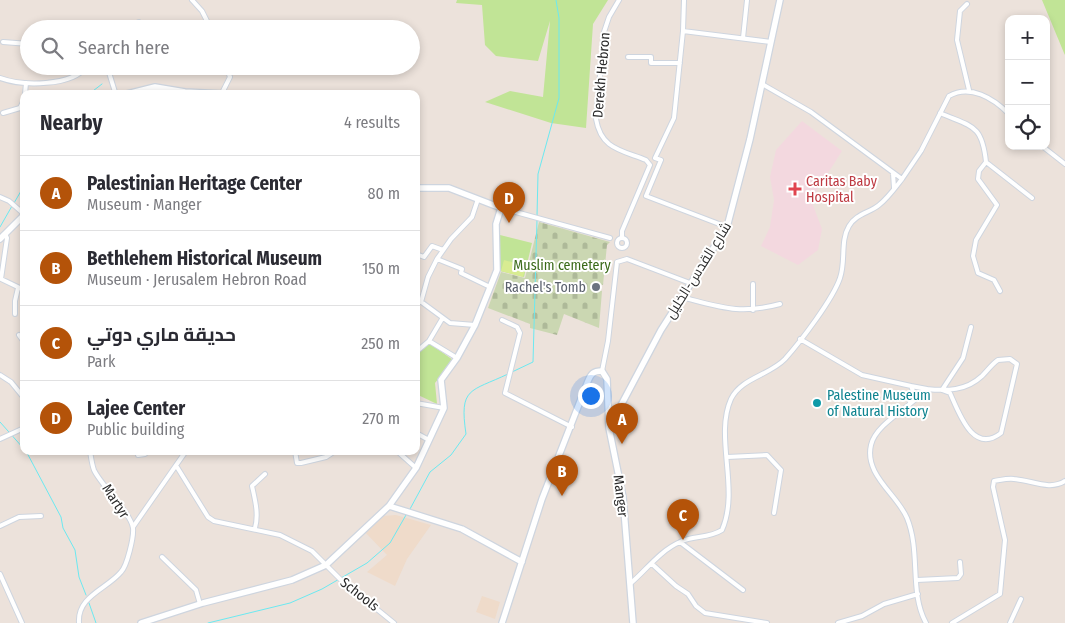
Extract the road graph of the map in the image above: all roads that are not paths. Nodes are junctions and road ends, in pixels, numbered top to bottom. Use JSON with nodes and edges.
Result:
{"nodes":[{"id":1,"x":192,"y":0,"type":"edge"},
{"id":2,"x":620,"y":0,"type":"edge"},
{"id":3,"x":684,"y":0,"type":"edge"},
{"id":4,"x":747,"y":0,"type":"edge"},
{"id":5,"x":780,"y":0,"type":"edge"},
{"id":6,"x":967,"y":4,"type":"dead end"},
{"id":7,"x":207,"y":20,"type":"edge"},
{"id":8,"x":683,"y":31,"type":"junction"},
{"id":9,"x":743,"y":38,"type":"junction"},
{"id":10,"x":3,"y":42,"type":"dead end"},
{"id":11,"x":771,"y":42,"type":"junction"},
{"id":12,"x":20,"y":43,"type":"edge"},
{"id":13,"x":628,"y":56,"type":"dead end"},
{"id":14,"x":680,"y":63,"type":"junction"},
{"id":15,"x":78,"y":75,"type":"edge"},
{"id":16,"x":110,"y":75,"type":"edge"},
{"id":17,"x":229,"y":75,"type":"edge"},
{"id":18,"x":0,"y":78,"type":"edge"},
{"id":19,"x":26,"y":83,"type":"junction"},
{"id":20,"x":762,"y":84,"type":"junction"},
{"id":21,"x":25,"y":90,"type":"edge"},
{"id":22,"x":114,"y":90,"type":"edge"},
{"id":23,"x":143,"y":90,"type":"edge"},
{"id":24,"x":173,"y":90,"type":"edge"},
{"id":25,"x":224,"y":90,"type":"edge"},
{"id":26,"x":969,"y":90,"type":"junction"},
{"id":27,"x":20,"y":108,"type":"edge"},
{"id":28,"x":1005,"y":111,"type":"edge"},
{"id":29,"x":3,"y":113,"type":"dead end"},
{"id":30,"x":940,"y":113,"type":"junction"},
{"id":31,"x":1047,"y":150,"type":"edge"},
{"id":32,"x":986,"y":162,"type":"junction"},
{"id":33,"x":1065,"y":164,"type":"edge"},
{"id":34,"x":892,"y":172,"type":"junction"},
{"id":35,"x":902,"y":179,"type":"junction"},
{"id":36,"x":420,"y":188,"type":"edge"},
{"id":37,"x":894,"y":190,"type":"junction"},
{"id":38,"x":0,"y":197,"type":"edge"},
{"id":39,"x":1032,"y":198,"type":"dead end"},
{"id":40,"x":478,"y":199,"type":"junction"},
{"id":41,"x":501,"y":208,"type":"junction"},
{"id":42,"x":20,"y":214,"type":"edge"},
{"id":43,"x":20,"y":221,"type":"edge"},
{"id":44,"x":728,"y":227,"type":"junction"},
{"id":45,"x":3,"y":236,"type":"edge"},
{"id":46,"x":610,"y":238,"type":"dead end"},
{"id":47,"x":622,"y":238,"type":"dead end"},
{"id":48,"x":443,"y":250,"type":"junction"},
{"id":49,"x":420,"y":256,"type":"edge"},
{"id":50,"x":437,"y":259,"type":"junction"},
{"id":51,"x":690,"y":283,"type":"junction"},
{"id":52,"x":753,"y":284,"type":"dead end"},
{"id":53,"x":490,"y":287,"type":"junction"},
{"id":54,"x":18,"y":288,"type":"joint"},
{"id":55,"x":1000,"y":291,"type":"dead end"},
{"id":56,"x":420,"y":296,"type":"edge"},
{"id":57,"x":681,"y":297,"type":"junction"},
{"id":58,"x":420,"y":302,"type":"edge"},
{"id":59,"x":780,"y":304,"type":"dead end"},
{"id":60,"x":752,"y":310,"type":"junction"},
{"id":61,"x":15,"y":314,"type":"dead end"},
{"id":62,"x":442,"y":319,"type":"junction"},
{"id":63,"x":502,"y":320,"type":"dead end"},
{"id":64,"x":474,"y":325,"type":"junction"},
{"id":65,"x":972,"y":327,"type":"dead end"},
{"id":66,"x":800,"y":339,"type":"junction"},
{"id":67,"x":429,"y":341,"type":"junction"},
{"id":68,"x":420,"y":349,"type":"edge"},
{"id":69,"x":457,"y":358,"type":"junction"},
{"id":70,"x":602,"y":371,"type":"junction"},
{"id":71,"x":0,"y":375,"type":"edge"},
{"id":72,"x":912,"y":386,"type":"junction"},
{"id":73,"x":927,"y":389,"type":"junction"},
{"id":74,"x":942,"y":390,"type":"junction"},
{"id":75,"x":20,"y":393,"type":"edge"},
{"id":76,"x":910,"y":402,"type":"junction"},
{"id":77,"x":420,"y":404,"type":"edge"},
{"id":78,"x":444,"y":408,"type":"junction"},
{"id":79,"x":572,"y":427,"type":"junction"},
{"id":80,"x":609,"y":428,"type":"junction"},
{"id":81,"x":20,"y":430,"type":"edge"},
{"id":82,"x":420,"y":435,"type":"edge"},
{"id":83,"x":0,"y":440,"type":"edge"},
{"id":84,"x":429,"y":440,"type":"junction"},
{"id":85,"x":91,"y":455,"type":"edge"},
{"id":86,"x":184,"y":455,"type":"edge"},
{"id":87,"x":296,"y":455,"type":"edge"},
{"id":88,"x":329,"y":455,"type":"edge"},
{"id":89,"x":401,"y":455,"type":"edge"},
{"id":90,"x":727,"y":457,"type":"junction"},
{"id":91,"x":177,"y":467,"type":"junction"},
{"id":92,"x":416,"y":468,"type":"junction"},
{"id":93,"x":265,"y":474,"type":"dead end"},
{"id":94,"x":1065,"y":481,"type":"edge"},
{"id":95,"x":388,"y":506,"type":"junction"},
{"id":96,"x":774,"y":513,"type":"dead end"},
{"id":97,"x":40,"y":516,"type":"dead end"},
{"id":98,"x":0,"y":526,"type":"edge"},
{"id":99,"x":133,"y":527,"type":"junction"},
{"id":100,"x":255,"y":528,"type":"junction"},
{"id":101,"x":680,"y":542,"type":"junction"},
{"id":102,"x":162,"y":557,"type":"dead end"},
{"id":103,"x":522,"y":562,"type":"junction"},
{"id":104,"x":960,"y":562,"type":"dead end"},
{"id":105,"x":652,"y":564,"type":"junction"},
{"id":106,"x":326,"y":565,"type":"junction"},
{"id":107,"x":0,"y":574,"type":"edge"},
{"id":108,"x":917,"y":580,"type":"junction"},
{"id":109,"x":631,"y":584,"type":"junction"},
{"id":110,"x":743,"y":590,"type":"dead end"},
{"id":111,"x":918,"y":594,"type":"junction"},
{"id":112,"x":1021,"y":599,"type":"dead end"},
{"id":113,"x":200,"y":604,"type":"junction"},
{"id":114,"x":22,"y":623,"type":"edge"},
{"id":115,"x":79,"y":623,"type":"edge"},
{"id":116,"x":141,"y":623,"type":"edge"},
{"id":117,"x":394,"y":623,"type":"edge"},
{"id":118,"x":502,"y":623,"type":"edge"},
{"id":119,"x":633,"y":623,"type":"edge"},
{"id":120,"x":766,"y":623,"type":"edge"},
{"id":121,"x":838,"y":623,"type":"edge"},
{"id":122,"x":926,"y":623,"type":"edge"},
{"id":123,"x":952,"y":623,"type":"edge"},
{"id":124,"x":1010,"y":623,"type":"edge"}],
"edges":[{"from":1,"to":7,"type":"street"},
{"from":2,"to":47,"type":"street","name":"Derekh Hebron"},
{"from":3,"to":8,"type":"street"},
{"from":4,"to":9,"type":"street"},
{"from":5,"to":11,"type":"street","name":"شارع القدس-الخليل"},
{"from":6,"to":26,"type":"street"},
{"from":8,"to":9,"type":"street"},
{"from":8,"to":14,"type":"street"},
{"from":9,"to":11,"type":"street"},
{"from":10,"to":12,"type":"street"},
{"from":11,"to":20,"type":"street","name":"شارع القدس-الخليل"},
{"from":13,"to":14,"type":"street"},
{"from":14,"to":44,"type":"street"},
{"from":15,"to":19,"type":"street"},
{"from":16,"to":22,"type":"street"},
{"from":17,"to":25,"type":"street"},
{"from":18,"to":19,"type":"street"},
{"from":19,"to":21,"type":"street"},
{"from":20,"to":34,"type":"street"},
{"from":20,"to":44,"type":"street","name":"شارع القدس-الخليل"},
{"from":23,"to":24,"type":"street"},
{"from":26,"to":28,"type":"street"},
{"from":26,"to":30,"type":"street"},
{"from":27,"to":29,"type":"street"},
{"from":30,"to":32,"type":"street"},
{"from":30,"to":35,"type":"street"},
{"from":31,"to":33,"type":"street"},
{"from":32,"to":39,"type":"street"},
{"from":32,"to":55,"type":"street"},
{"from":34,"to":35,"type":"street"},
{"from":34,"to":37,"type":"street"},
{"from":35,"to":37,"type":"street"},
{"from":36,"to":40,"type":"street"},
{"from":37,"to":66,"type":"street"},
{"from":38,"to":42,"type":"street"},
{"from":40,"to":41,"type":"street"},
{"from":40,"to":48,"type":"street"},
{"from":41,"to":46,"type":"street"},
{"from":41,"to":53,"type":"street"},
{"from":43,"to":45,"type":"street"},
{"from":44,"to":51,"type":"street","name":"شارع القدس-الخليل"},
{"from":45,"to":54,"type":"street"},
{"from":48,"to":49,"type":"street"},
{"from":48,"to":50,"type":"street"},
{"from":50,"to":53,"type":"street"},
{"from":50,"to":56,"type":"street"},
{"from":51,"to":57,"type":"street","name":"شارع القدس-الخليل"},
{"from":51,"to":70,"type":"street"},
{"from":52,"to":60,"type":"street"},
{"from":53,"to":64,"type":"street"},
{"from":54,"to":61,"type":"street"},
{"from":57,"to":60,"type":"street"},
{"from":57,"to":80,"type":"street","name":"شارع القدس-الخليل"},
{"from":58,"to":62,"type":"street"},
{"from":59,"to":60,"type":"street"},
{"from":62,"to":64,"type":"street"},
{"from":62,"to":67,"type":"street"},
{"from":63,"to":79,"type":"street"},
{"from":64,"to":69,"type":"street"},
{"from":65,"to":74,"type":"street"},
{"from":66,"to":72,"type":"street"},
{"from":66,"to":90,"type":"street"},
{"from":67,"to":68,"type":"street"},
{"from":67,"to":69,"type":"street"},
{"from":69,"to":78,"type":"street"},
{"from":70,"to":79,"type":"street"},
{"from":70,"to":80,"type":"street","name":"Manger"},
{"from":71,"to":75,"type":"street"},
{"from":72,"to":73,"type":"street"},
{"from":72,"to":76,"type":"street"},
{"from":73,"to":74,"type":"street"},
{"from":73,"to":76,"type":"street"},
{"from":74,"to":74,"type":"street"},
{"from":76,"to":108,"type":"street"},
{"from":77,"to":78,"type":"street"},
{"from":78,"to":84,"type":"street"},
{"from":79,"to":103,"type":"street"},
{"from":80,"to":109,"type":"street","name":"Manger"},
{"from":81,"to":83,"type":"street"},
{"from":82,"to":84,"type":"street"},
{"from":84,"to":92,"type":"street"},
{"from":85,"to":99,"type":"street","name":"Martyr"},
{"from":86,"to":91,"type":"street"},
{"from":87,"to":88,"type":"street"},
{"from":89,"to":92,"type":"street"},
{"from":90,"to":96,"type":"street"},
{"from":90,"to":101,"type":"street"},
{"from":91,"to":99,"type":"street"},
{"from":91,"to":100,"type":"street","name":"Schools"},
{"from":92,"to":95,"type":"street"},
{"from":93,"to":100,"type":"street"},
{"from":94,"to":123,"type":"street"},
{"from":95,"to":103,"type":"street"},
{"from":95,"to":106,"type":"street"},
{"from":97,"to":98,"type":"street"},
{"from":99,"to":115,"type":"street","name":"Martyr"},
{"from":100,"to":106,"type":"street","name":"Schools"},
{"from":101,"to":105,"type":"street"},
{"from":101,"to":110,"type":"street"},
{"from":102,"to":113,"type":"street"},
{"from":103,"to":118,"type":"street"},
{"from":104,"to":108,"type":"street"},
{"from":105,"to":109,"type":"street"},
{"from":105,"to":120,"type":"street"},
{"from":106,"to":113,"type":"street"},
{"from":106,"to":117,"type":"street","name":"Schools"},
{"from":107,"to":114,"type":"street"},
{"from":108,"to":111,"type":"street"},
{"from":109,"to":119,"type":"street","name":"Manger"},
{"from":111,"to":121,"type":"street"},
{"from":111,"to":122,"type":"street"},
{"from":112,"to":124,"type":"street"},
{"from":113,"to":116,"type":"street"}]}
